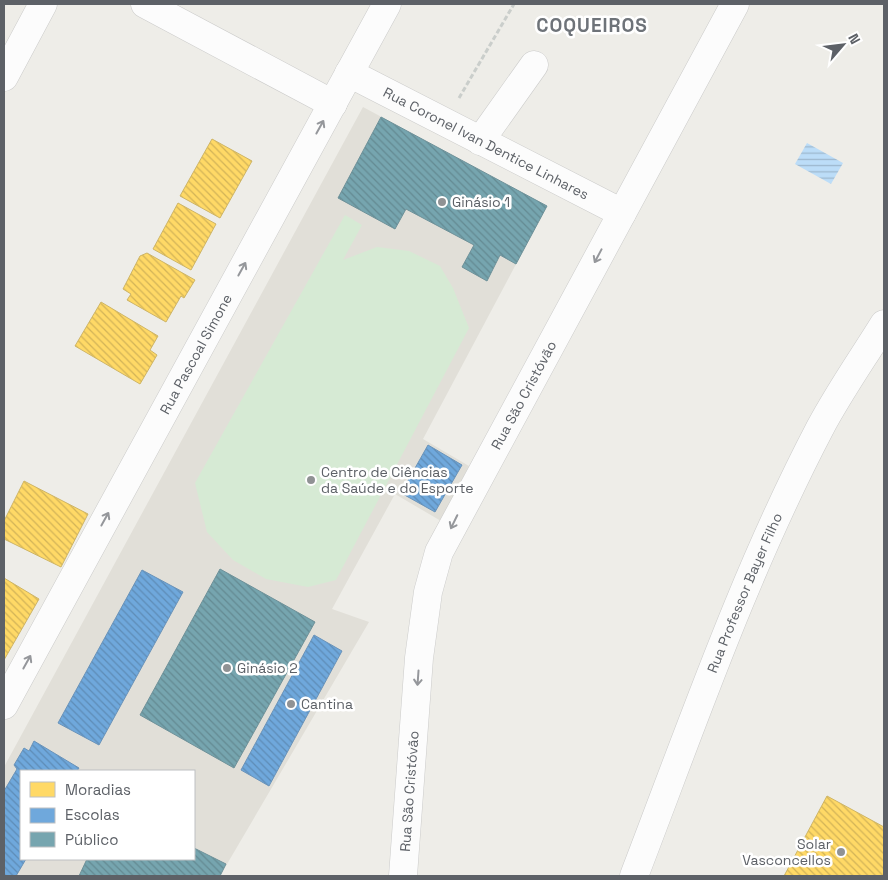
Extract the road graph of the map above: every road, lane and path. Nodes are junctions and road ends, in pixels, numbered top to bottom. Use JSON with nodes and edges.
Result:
{"nodes":[{"id":1,"x":43,"y":4,"type":"edge"},
{"id":2,"x":145,"y":4,"type":"edge"},
{"id":3,"x":387,"y":4,"type":"edge"},
{"id":4,"x":514,"y":4,"type":"edge"},
{"id":5,"x":735,"y":4,"type":"edge"},
{"id":6,"x":534,"y":65,"type":"dead end"},
{"id":7,"x":350,"y":73,"type":"junction"},
{"id":8,"x":4,"y":77,"type":"edge"},
{"id":9,"x":332,"y":104,"type":"junction"},
{"id":10,"x":444,"y":122,"type":"junction"},
{"id":11,"x":480,"y":141,"type":"junction"},
{"id":12,"x":622,"y":213,"type":"junction"},
{"id":13,"x":884,"y":324,"type":"edge"},
{"id":14,"x":4,"y":705,"type":"edge"},
{"id":15,"x":403,"y":876,"type":"edge"},
{"id":16,"x":634,"y":876,"type":"edge"}],
"edges":[{"from":1,"to":8,"type":"street"},
{"from":2,"to":9,"type":"street"},
{"from":3,"to":7,"type":"street","name":"Rua Pascoal Simone"},
{"from":4,"to":10,"type":"path"},
{"from":5,"to":12,"type":"street","name":"Rua São Cristóvão"},
{"from":6,"to":11,"type":"street"},
{"from":7,"to":9,"type":"street","name":"Rua Pascoal Simone"},
{"from":7,"to":10,"type":"street","name":"Rua Coronel Ivan Dentice Linhares"},
{"from":14,"to":9,"type":"street","name":"Rua Pascoal Simone","one_way":true},
{"from":10,"to":11,"type":"street","name":"Rua Coronel Ivan Dentice Linhares"},
{"from":11,"to":12,"type":"street","name":"Rua Coronel Ivan Dentice Linhares"},
{"from":12,"to":15,"type":"street","name":"Rua São Cristóvão","one_way":true},
{"from":13,"to":16,"type":"street","name":"Rua Professor Bayer Filho"}]}
